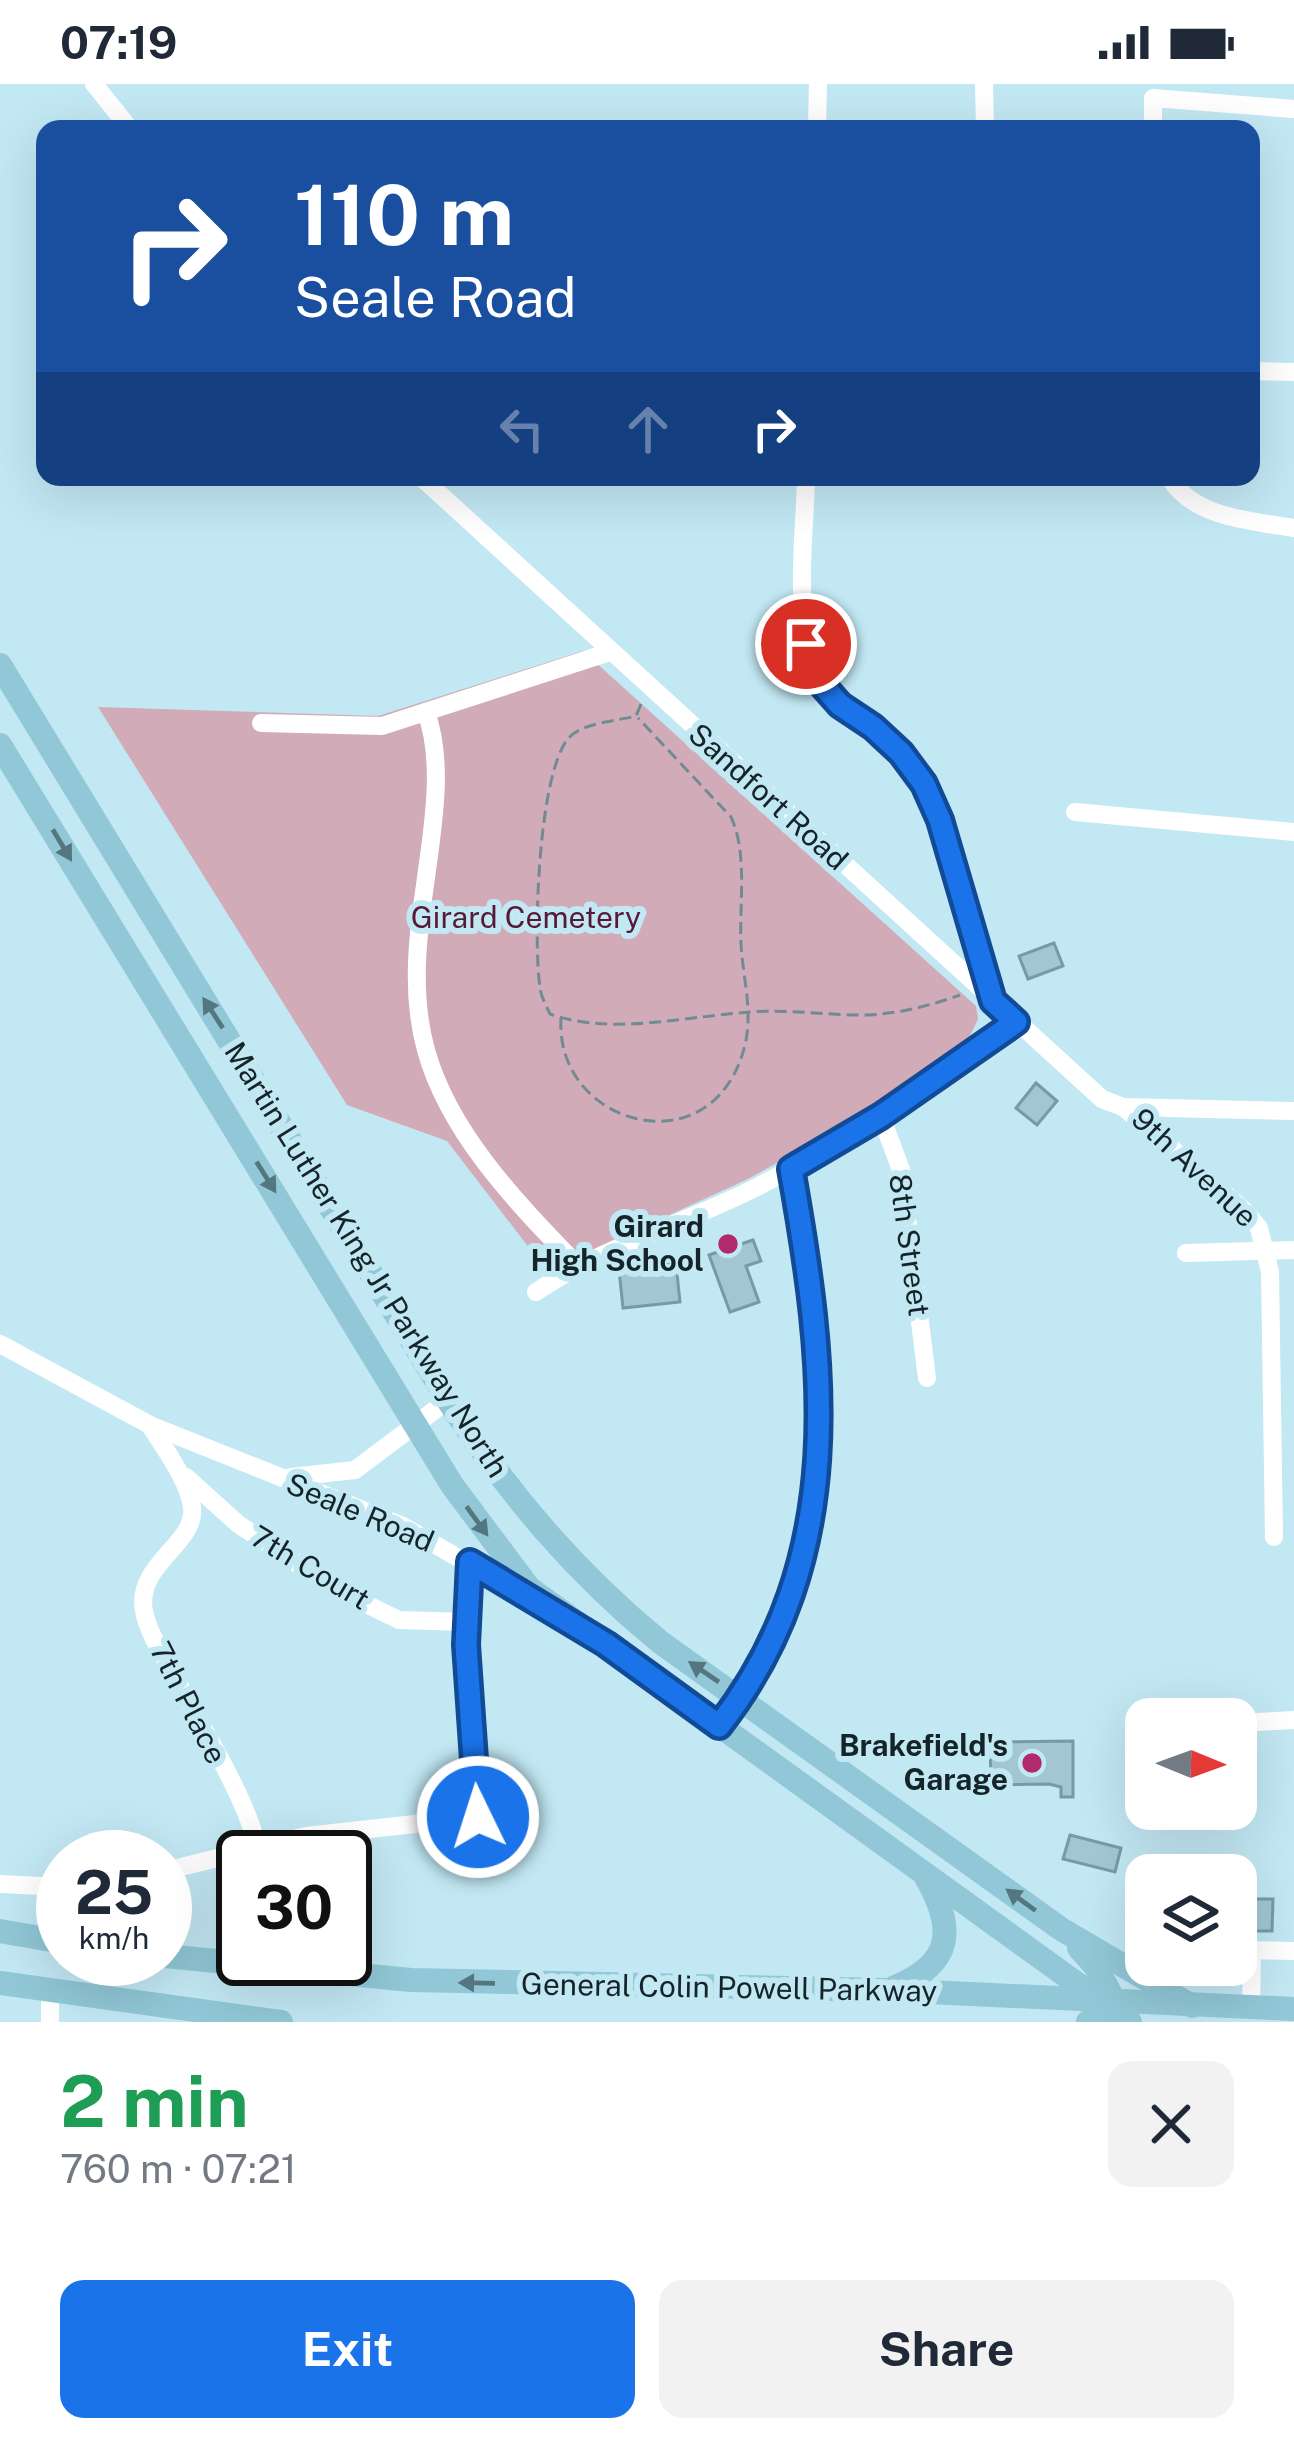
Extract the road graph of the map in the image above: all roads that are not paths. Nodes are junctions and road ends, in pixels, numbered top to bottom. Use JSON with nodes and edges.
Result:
{"nodes":[{"id":1,"x":121,"y":84,"type":"edge"},
{"id":2,"x":818,"y":84,"type":"edge"},
{"id":3,"x":984,"y":84,"type":"edge"},
{"id":4,"x":99,"y":90,"type":"edge"},
{"id":5,"x":1294,"y":109,"type":"edge"},
{"id":6,"x":123,"y":120,"type":"edge"},
{"id":7,"x":817,"y":120,"type":"edge"},
{"id":8,"x":985,"y":120,"type":"edge"},
{"id":9,"x":1154,"y":120,"type":"edge"},
{"id":10,"x":1260,"y":371,"type":"edge"},
{"id":11,"x":1294,"y":372,"type":"edge"},
{"id":12,"x":431,"y":486,"type":"edge"},
{"id":13,"x":806,"y":486,"type":"edge"},
{"id":14,"x":1174,"y":486,"type":"edge"},
{"id":15,"x":1294,"y":528,"type":"edge"},
{"id":16,"x":610,"y":652,"type":"junction"},
{"id":17,"x":0,"y":665,"type":"edge"},
{"id":18,"x":426,"y":712,"type":"junction"},
{"id":19,"x":261,"y":723,"type":"dead end"},
{"id":20,"x":0,"y":745,"type":"edge"},
{"id":21,"x":1075,"y":812,"type":"dead end"},
{"id":22,"x":1294,"y":832,"type":"edge"},
{"id":23,"x":986,"y":995,"type":"junction"},
{"id":24,"x":1016,"y":1022,"type":"junction"},
{"id":25,"x":1123,"y":1107,"type":"junction"},
{"id":26,"x":1294,"y":1111,"type":"edge"},
{"id":27,"x":881,"y":1116,"type":"junction"},
{"id":28,"x":791,"y":1169,"type":"junction"},
{"id":29,"x":1267,"y":1248,"type":"junction"},
{"id":30,"x":1294,"y":1250,"type":"edge"},
{"id":31,"x":1186,"y":1253,"type":"dead end"},
{"id":32,"x":578,"y":1266,"type":"junction"},
{"id":33,"x":536,"y":1292,"type":"dead end"},
{"id":34,"x":0,"y":1344,"type":"edge"},
{"id":35,"x":927,"y":1378,"type":"dead end"},
{"id":36,"x":448,"y":1400,"type":"junction"},
{"id":37,"x":1284,"y":1412,"type":"edge"},
{"id":38,"x":414,"y":1422,"type":"junction"},
{"id":39,"x":150,"y":1425,"type":"junction"},
{"id":40,"x":173,"y":1466,"type":"junction"},
{"id":41,"x":262,"y":1472,"type":"junction"},
{"id":42,"x":1274,"y":1537,"type":"dead end"},
{"id":43,"x":470,"y":1562,"type":"junction"},
{"id":44,"x":467,"y":1622,"type":"junction"},
{"id":45,"x":582,"y":1629,"type":"junction"},
{"id":46,"x":741,"y":1697,"type":"junction"},
{"id":47,"x":1294,"y":1720,"type":"edge"},
{"id":48,"x":1257,"y":1722,"type":"edge"},
{"id":49,"x":719,"y":1726,"type":"junction"},
{"id":50,"x":248,"y":1830,"type":"edge"},
{"id":51,"x":360,"y":1830,"type":"edge"},
{"id":52,"x":924,"y":1830,"type":"junction"},
{"id":53,"x":913,"y":1864,"type":"junction"},
{"id":54,"x":0,"y":1884,"type":"edge"},
{"id":55,"x":36,"y":1886,"type":"edge"},
{"id":56,"x":1061,"y":1929,"type":"junction"},
{"id":57,"x":0,"y":1931,"type":"edge"},
{"id":58,"x":36,"y":1937,"type":"edge"},
{"id":59,"x":1257,"y":1950,"type":"edge"},
{"id":60,"x":1294,"y":1951,"type":"edge"},
{"id":61,"x":372,"y":1973,"type":"edge"},
{"id":62,"x":0,"y":1983,"type":"edge"},
{"id":63,"x":1248,"y":1986,"type":"edge"},
{"id":64,"x":886,"y":1990,"type":"junction"},
{"id":65,"x":50,"y":1991,"type":"junction"},
{"id":66,"x":1192,"y":2006,"type":"junction"},
{"id":67,"x":1251,"y":2008,"type":"junction"},
{"id":68,"x":1294,"y":2009,"type":"edge"},
{"id":69,"x":1109,"y":2012,"type":"edge"},
{"id":70,"x":50,"y":2022,"type":"edge"},
{"id":71,"x":281,"y":2022,"type":"edge"}],
"edges":[{"from":1,"to":4,"type":"street"},
{"from":2,"to":7,"type":"street"},
{"from":3,"to":8,"type":"street"},
{"from":4,"to":6,"type":"street"},
{"from":5,"to":9,"type":"street"},
{"from":10,"to":11,"type":"street"},
{"from":12,"to":16,"type":"street","name":"Sandfort Road"},
{"from":13,"to":23,"type":"street"},
{"from":14,"to":15,"type":"street"},
{"from":16,"to":18,"type":"street"},
{"from":16,"to":23,"type":"street","name":"Sandfort Road"},
{"from":36,"to":17,"type":"main road","name":"Martin Luther King Jr Parkway North","one_way":true},
{"from":18,"to":19,"type":"street"},
{"from":18,"to":32,"type":"street"},
{"from":20,"to":38,"type":"main road","name":"Martin Luther King Jr Parkway North","one_way":true},
{"from":21,"to":22,"type":"street"},
{"from":23,"to":24,"type":"street","name":"Sandfort Road"},
{"from":24,"to":25,"type":"street","name":"Sandfort Road"},
{"from":24,"to":27,"type":"street"},
{"from":25,"to":26,"type":"street","name":"9th Avenue"},
{"from":25,"to":29,"type":"street","name":"9th Avenue"},
{"from":27,"to":28,"type":"street"},
{"from":27,"to":35,"type":"street","name":"8th Street"},
{"from":28,"to":32,"type":"street"},
{"from":28,"to":46,"type":"street"},
{"from":29,"to":30,"type":"street"},
{"from":29,"to":31,"type":"street"},
{"from":29,"to":37,"type":"street"},
{"from":32,"to":33,"type":"street"},
{"from":34,"to":39,"type":"street","name":"Seale Road"},
{"from":36,"to":38,"type":"street","name":"Seale Road"},
{"from":46,"to":36,"type":"main road","name":"Martin Luther King Jr Parkway North","one_way":true},
{"from":37,"to":42,"type":"street"},
{"from":38,"to":41,"type":"street","name":"Seale Road"},
{"from":38,"to":45,"type":"main road","name":"Martin Luther King Jr Parkway North","one_way":true},
{"from":39,"to":40,"type":"street","name":"7th Place"},
{"from":39,"to":41,"type":"street","name":"Seale Road"},
{"from":40,"to":44,"type":"street","name":"7th Court"},
{"from":40,"to":50,"type":"street","name":"7th Place"},
{"from":41,"to":43,"type":"street","name":"Seale Road"},
{"from":43,"to":44,"type":"street"},
{"from":43,"to":45,"type":"street","name":"Seale Road"},
{"from":44,"to":51,"type":"street"},
{"from":45,"to":49,"type":"main road","name":"Martin Luther King Jr Parkway North"},
{"from":46,"to":49,"type":"street"},
{"from":46,"to":52,"type":"main road","name":"Martin Luther King Jr Parkway North"},
{"from":47,"to":48,"type":"street"},
{"from":49,"to":53,"type":"main road","name":"Martin Luther King Jr Parkway North"},
{"from":52,"to":53,"type":"main road"},
{"from":56,"to":52,"type":"main road","name":"Martin Luther King Jr Parkway North","one_way":true},
{"from":53,"to":64,"type":"main road"},
{"from":53,"to":69,"type":"main road","name":"Martin Luther King Jr Parkway North"},
{"from":54,"to":55,"type":"street"},
{"from":56,"to":66,"type":"main road","name":"Martin Luther King Jr Parkway North"},
{"from":56,"to":69,"type":"main road"},
{"from":57,"to":58,"type":"main road"},
{"from":59,"to":60,"type":"street"},
{"from":64,"to":61,"type":"main road","name":"General Colin Powell Parkway","one_way":true},
{"from":62,"to":65,"type":"main road"},
{"from":63,"to":67,"type":"street"},
{"from":64,"to":69,"type":"main road","name":"General Colin Powell Parkway"},
{"from":65,"to":70,"type":"street"},
{"from":65,"to":71,"type":"main road"},
{"from":66,"to":67,"type":"main road","name":"General Colin Powell Parkway"},
{"from":66,"to":69,"type":"main road","name":"General Colin Powell Parkway"},
{"from":67,"to":68,"type":"main road","name":"General Colin Powell Parkway"}]}
